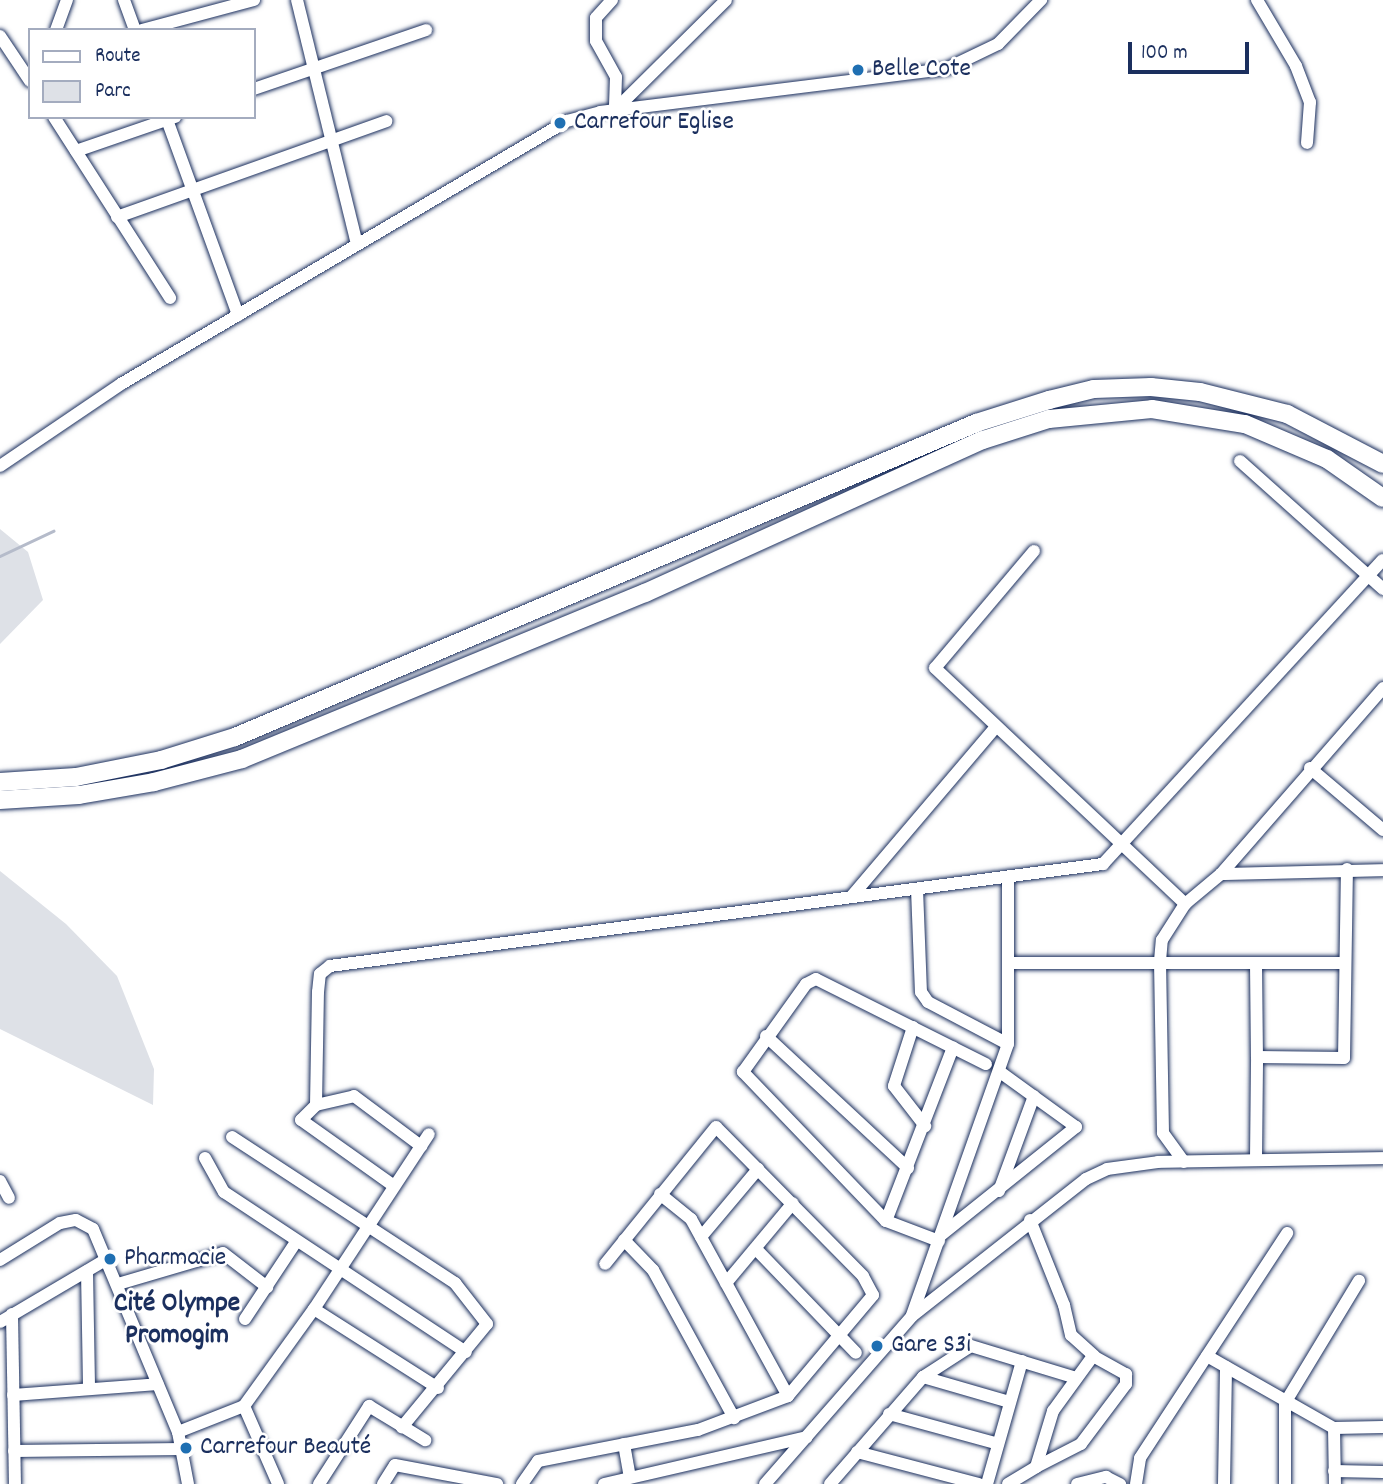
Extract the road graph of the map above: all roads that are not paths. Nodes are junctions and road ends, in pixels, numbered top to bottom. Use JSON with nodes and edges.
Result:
{"nodes":[{"id":1,"x":67,"y":0,"type":"edge"},
{"id":2,"x":124,"y":0,"type":"edge"},
{"id":3,"x":254,"y":0,"type":"edge"},
{"id":4,"x":297,"y":0,"type":"edge"},
{"id":5,"x":612,"y":0,"type":"edge"},
{"id":6,"x":726,"y":0,"type":"edge"},
{"id":7,"x":1041,"y":0,"type":"edge"},
{"id":8,"x":1256,"y":0,"type":"edge"},
{"id":9,"x":57,"y":28,"type":"edge"},
{"id":10,"x":134,"y":28,"type":"edge"},
{"id":11,"x":149,"y":28,"type":"edge"},
{"id":12,"x":426,"y":30,"type":"dead end"},
{"id":13,"x":0,"y":36,"type":"edge"},
{"id":14,"x":313,"y":68,"type":"junction"},
{"id":15,"x":27,"y":70,"type":"edge"},
{"id":16,"x":256,"y":88,"type":"edge"},
{"id":17,"x":615,"y":110,"type":"junction"},
{"id":18,"x":55,"y":119,"type":"edge"},
{"id":19,"x":167,"y":119,"type":"edge"},
{"id":20,"x":170,"y":119,"type":"edge"},
{"id":21,"x":386,"y":121,"type":"dead end"},
{"id":22,"x":332,"y":142,"type":"junction"},
{"id":23,"x":1307,"y":143,"type":"dead end"},
{"id":24,"x":76,"y":151,"type":"junction"},
{"id":25,"x":194,"y":192,"type":"junction"},
{"id":26,"x":117,"y":217,"type":"junction"},
{"id":27,"x":357,"y":244,"type":"junction"},
{"id":28,"x":170,"y":298,"type":"dead end"},
{"id":29,"x":238,"y":315,"type":"junction"},
{"id":30,"x":1240,"y":461,"type":"dead end"},
{"id":31,"x":1383,"y":464,"type":"edge"},
{"id":32,"x":0,"y":466,"type":"edge"},
{"id":33,"x":1383,"y":498,"type":"edge"},
{"id":34,"x":1034,"y":551,"type":"dead end"},
{"id":35,"x":1383,"y":559,"type":"edge"},
{"id":36,"x":1368,"y":575,"type":"junction"},
{"id":37,"x":1383,"y":589,"type":"edge"},
{"id":38,"x":1383,"y":688,"type":"edge"},
{"id":39,"x":996,"y":727,"type":"junction"},
{"id":40,"x":1310,"y":768,"type":"junction"},
{"id":41,"x":0,"y":782,"type":"edge"},
{"id":42,"x":0,"y":800,"type":"edge"},
{"id":43,"x":1383,"y":830,"type":"edge"},
{"id":44,"x":1125,"y":843,"type":"junction"},
{"id":45,"x":1347,"y":869,"type":"junction"},
{"id":46,"x":1383,"y":870,"type":"edge"},
{"id":47,"x":1221,"y":874,"type":"junction"},
{"id":48,"x":1008,"y":877,"type":"junction"},
{"id":49,"x":916,"y":889,"type":"junction"},
{"id":50,"x":852,"y":896,"type":"junction"},
{"id":51,"x":1185,"y":904,"type":"junction"},
{"id":52,"x":1160,"y":961,"type":"junction"},
{"id":53,"x":1010,"y":963,"type":"junction"},
{"id":54,"x":1343,"y":963,"type":"junction"},
{"id":55,"x":1255,"y":964,"type":"junction"},
{"id":56,"x":913,"y":1027,"type":"junction"},
{"id":57,"x":766,"y":1036,"type":"junction"},
{"id":58,"x":1008,"y":1044,"type":"junction"},
{"id":59,"x":953,"y":1047,"type":"junction"},
{"id":60,"x":1257,"y":1057,"type":"junction"},
{"id":61,"x":986,"y":1064,"type":"dead end"},
{"id":62,"x":1000,"y":1072,"type":"junction"},
{"id":63,"x":1034,"y":1096,"type":"junction"},
{"id":64,"x":316,"y":1105,"type":"junction"},
{"id":65,"x":925,"y":1126,"type":"junction"},
{"id":66,"x":429,"y":1134,"type":"dead end"},
{"id":67,"x":232,"y":1137,"type":"dead end"},
{"id":68,"x":421,"y":1146,"type":"junction"},
{"id":69,"x":205,"y":1158,"type":"dead end"},
{"id":70,"x":1383,"y":1158,"type":"edge"},
{"id":71,"x":1256,"y":1159,"type":"junction"},
{"id":72,"x":1184,"y":1162,"type":"junction"},
{"id":73,"x":758,"y":1168,"type":"junction"},
{"id":74,"x":908,"y":1168,"type":"junction"},
{"id":75,"x":0,"y":1181,"type":"edge"},
{"id":76,"x":394,"y":1185,"type":"junction"},
{"id":77,"x":999,"y":1191,"type":"junction"},
{"id":78,"x":660,"y":1194,"type":"junction"},
{"id":79,"x":9,"y":1198,"type":"dead end"},
{"id":80,"x":793,"y":1203,"type":"junction"},
{"id":81,"x":1030,"y":1220,"type":"junction"},
{"id":82,"x":887,"y":1221,"type":"junction"},
{"id":83,"x":368,"y":1226,"type":"junction"},
{"id":84,"x":1287,"y":1233,"type":"dead end"},
{"id":85,"x":701,"y":1237,"type":"junction"},
{"id":86,"x":940,"y":1238,"type":"junction"},
{"id":87,"x":624,"y":1240,"type":"junction"},
{"id":88,"x":296,"y":1242,"type":"junction"},
{"id":89,"x":755,"y":1249,"type":"junction"},
{"id":90,"x":107,"y":1259,"type":"junction"},
{"id":91,"x":0,"y":1260,"type":"edge"},
{"id":92,"x":605,"y":1264,"type":"dead end"},
{"id":93,"x":341,"y":1269,"type":"junction"},
{"id":94,"x":88,"y":1271,"type":"junction"},
{"id":95,"x":1359,"y":1281,"type":"dead end"},
{"id":96,"x":726,"y":1283,"type":"junction"},
{"id":97,"x":118,"y":1284,"type":"junction"},
{"id":98,"x":267,"y":1287,"type":"junction"},
{"id":99,"x":314,"y":1309,"type":"junction"},
{"id":100,"x":12,"y":1314,"type":"junction"},
{"id":101,"x":912,"y":1316,"type":"junction"},
{"id":102,"x":245,"y":1319,"type":"dead end"},
{"id":103,"x":0,"y":1322,"type":"edge"},
{"id":104,"x":841,"y":1337,"type":"junction"},
{"id":105,"x":466,"y":1353,"type":"junction"},
{"id":106,"x":856,"y":1353,"type":"dead end"},
{"id":107,"x":1094,"y":1356,"type":"junction"},
{"id":108,"x":1206,"y":1356,"type":"junction"},
{"id":109,"x":1023,"y":1361,"type":"junction"},
{"id":110,"x":1226,"y":1367,"type":"junction"},
{"id":111,"x":923,"y":1377,"type":"junction"},
{"id":112,"x":1076,"y":1378,"type":"junction"},
{"id":113,"x":158,"y":1384,"type":"junction"},
{"id":114,"x":89,"y":1388,"type":"junction"},
{"id":115,"x":438,"y":1388,"type":"junction"},
{"id":116,"x":13,"y":1395,"type":"junction"},
{"id":117,"x":788,"y":1396,"type":"junction"},
{"id":118,"x":1009,"y":1402,"type":"junction"},
{"id":119,"x":1285,"y":1403,"type":"junction"},
{"id":120,"x":244,"y":1406,"type":"junction"},
{"id":121,"x":889,"y":1414,"type":"junction"},
{"id":122,"x":734,"y":1418,"type":"junction"},
{"id":123,"x":402,"y":1427,"type":"junction"},
{"id":124,"x":1383,"y":1427,"type":"edge"},
{"id":125,"x":1334,"y":1428,"type":"junction"},
{"id":126,"x":178,"y":1432,"type":"junction"},
{"id":127,"x":808,"y":1437,"type":"junction"},
{"id":128,"x":425,"y":1440,"type":"dead end"},
{"id":129,"x":995,"y":1443,"type":"junction"},
{"id":130,"x":624,"y":1444,"type":"junction"},
{"id":131,"x":182,"y":1449,"type":"junction"},
{"id":132,"x":14,"y":1451,"type":"junction"},
{"id":133,"x":858,"y":1452,"type":"junction"},
{"id":134,"x":1036,"y":1467,"type":"junction"},
{"id":135,"x":1383,"y":1472,"type":"edge"},
{"id":136,"x":630,"y":1477,"type":"junction"},
{"id":137,"x":1334,"y":1478,"type":"edge"},
{"id":138,"x":15,"y":1484,"type":"edge"},
{"id":139,"x":188,"y":1484,"type":"edge"},
{"id":140,"x":278,"y":1484,"type":"edge"},
{"id":141,"x":319,"y":1484,"type":"edge"},
{"id":142,"x":383,"y":1484,"type":"edge"},
{"id":143,"x":497,"y":1484,"type":"edge"},
{"id":144,"x":522,"y":1484,"type":"edge"},
{"id":145,"x":604,"y":1484,"type":"edge"},
{"id":146,"x":765,"y":1484,"type":"edge"},
{"id":147,"x":830,"y":1484,"type":"edge"},
{"id":148,"x":979,"y":1484,"type":"edge"},
{"id":149,"x":987,"y":1484,"type":"edge"},
{"id":150,"x":1008,"y":1484,"type":"edge"},
{"id":151,"x":1077,"y":1484,"type":"edge"},
{"id":152,"x":1120,"y":1484,"type":"edge"},
{"id":153,"x":1136,"y":1484,"type":"edge"},
{"id":154,"x":1224,"y":1484,"type":"edge"},
{"id":155,"x":1285,"y":1484,"type":"edge"}],
"edges":[{"from":1,"to":9,"type":"street"},
{"from":2,"to":10,"type":"street"},
{"from":3,"to":11,"type":"street"},
{"from":4,"to":14,"type":"street"},
{"from":5,"to":17,"type":"street"},
{"from":6,"to":17,"type":"street"},
{"from":7,"to":17,"type":"street"},
{"from":8,"to":23,"type":"street"},
{"from":12,"to":14,"type":"street"},
{"from":13,"to":15,"type":"street"},
{"from":14,"to":16,"type":"street"},
{"from":14,"to":22,"type":"street"},
{"from":17,"to":27,"type":"street"},
{"from":18,"to":24,"type":"street"},
{"from":19,"to":24,"type":"street"},
{"from":20,"to":25,"type":"street"},
{"from":21,"to":22,"type":"street"},
{"from":22,"to":25,"type":"street"},
{"from":22,"to":27,"type":"street"},
{"from":24,"to":26,"type":"street"},
{"from":25,"to":26,"type":"street"},
{"from":25,"to":29,"type":"street"},
{"from":26,"to":28,"type":"street"},
{"from":27,"to":29,"type":"street"},
{"from":29,"to":32,"type":"street"},
{"from":30,"to":36,"type":"street"},
{"from":31,"to":41,"type":"highway"},
{"from":33,"to":42,"type":"highway"},
{"from":34,"to":39,"type":"street"},
{"from":35,"to":36,"type":"street"},
{"from":36,"to":37,"type":"street"},
{"from":36,"to":44,"type":"street"},
{"from":38,"to":40,"type":"street"},
{"from":39,"to":44,"type":"street"},
{"from":39,"to":50,"type":"street"},
{"from":40,"to":43,"type":"street"},
{"from":40,"to":47,"type":"street"},
{"from":44,"to":48,"type":"street"},
{"from":44,"to":51,"type":"street"},
{"from":45,"to":46,"type":"street"},
{"from":45,"to":47,"type":"street"},
{"from":45,"to":54,"type":"street"},
{"from":47,"to":51,"type":"street"},
{"from":48,"to":49,"type":"street"},
{"from":48,"to":53,"type":"street"},
{"from":49,"to":50,"type":"street"},
{"from":49,"to":58,"type":"street"},
{"from":50,"to":64,"type":"street"},
{"from":51,"to":52,"type":"street"},
{"from":52,"to":53,"type":"street"},
{"from":52,"to":55,"type":"street"},
{"from":52,"to":72,"type":"street"},
{"from":53,"to":58,"type":"street"},
{"from":54,"to":55,"type":"street"},
{"from":54,"to":60,"type":"street"},
{"from":55,"to":60,"type":"street"},
{"from":56,"to":57,"type":"street"},
{"from":56,"to":59,"type":"street"},
{"from":56,"to":65,"type":"street"},
{"from":57,"to":74,"type":"street"},
{"from":57,"to":82,"type":"street"},
{"from":58,"to":62,"type":"street"},
{"from":59,"to":61,"type":"street"},
{"from":59,"to":65,"type":"street"},
{"from":60,"to":71,"type":"street"},
{"from":62,"to":63,"type":"street"},
{"from":62,"to":86,"type":"street"},
{"from":63,"to":77,"type":"street"},
{"from":63,"to":77,"type":"street"},
{"from":64,"to":68,"type":"street"},
{"from":64,"to":76,"type":"street"},
{"from":65,"to":74,"type":"street"},
{"from":66,"to":68,"type":"street"},
{"from":67,"to":83,"type":"street"},
{"from":68,"to":76,"type":"street"},
{"from":69,"to":88,"type":"street"},
{"from":70,"to":71,"type":"street"},
{"from":71,"to":72,"type":"street"},
{"from":72,"to":81,"type":"street"},
{"from":73,"to":78,"type":"street"},
{"from":73,"to":80,"type":"street"},
{"from":73,"to":85,"type":"street"},
{"from":74,"to":82,"type":"street"},
{"from":75,"to":79,"type":"street"},
{"from":76,"to":83,"type":"street"},
{"from":77,"to":86,"type":"street"},
{"from":78,"to":85,"type":"street"},
{"from":78,"to":87,"type":"street"},
{"from":80,"to":89,"type":"street"},
{"from":80,"to":104,"type":"street"},
{"from":81,"to":101,"type":"street"},
{"from":81,"to":107,"type":"street"},
{"from":82,"to":86,"type":"street"},
{"from":83,"to":93,"type":"street"},
{"from":83,"to":105,"type":"street"},
{"from":84,"to":108,"type":"street"},
{"from":85,"to":96,"type":"street"},
{"from":86,"to":101,"type":"street"},
{"from":87,"to":92,"type":"street"},
{"from":87,"to":122,"type":"street"},
{"from":88,"to":93,"type":"street"},
{"from":88,"to":98,"type":"street"},
{"from":89,"to":96,"type":"street"},
{"from":89,"to":104,"type":"street"},
{"from":90,"to":91,"type":"street"},
{"from":90,"to":94,"type":"street"},
{"from":90,"to":97,"type":"street"},
{"from":93,"to":99,"type":"street"},
{"from":93,"to":105,"type":"street"},
{"from":94,"to":100,"type":"street"},
{"from":94,"to":114,"type":"street"},
{"from":95,"to":119,"type":"street"},
{"from":96,"to":117,"type":"street"},
{"from":97,"to":98,"type":"street"},
{"from":97,"to":113,"type":"street"},
{"from":98,"to":102,"type":"street"},
{"from":99,"to":115,"type":"street"},
{"from":99,"to":120,"type":"street"},
{"from":100,"to":103,"type":"street"},
{"from":100,"to":116,"type":"street"},
{"from":101,"to":127,"type":"street"},
{"from":104,"to":106,"type":"street"},
{"from":104,"to":117,"type":"street"},
{"from":105,"to":115,"type":"street"},
{"from":107,"to":112,"type":"street"},
{"from":107,"to":134,"type":"street"},
{"from":108,"to":110,"type":"street"},
{"from":108,"to":153,"type":"street"},
{"from":109,"to":111,"type":"street"},
{"from":109,"to":112,"type":"street"},
{"from":109,"to":118,"type":"street"},
{"from":110,"to":119,"type":"street"},
{"from":110,"to":154,"type":"street"},
{"from":111,"to":118,"type":"street"},
{"from":111,"to":121,"type":"street"},
{"from":112,"to":134,"type":"street"},
{"from":113,"to":114,"type":"street"},
{"from":113,"to":126,"type":"street"},
{"from":114,"to":116,"type":"street"},
{"from":115,"to":123,"type":"street"},
{"from":116,"to":132,"type":"street"},
{"from":117,"to":122,"type":"street"},
{"from":118,"to":129,"type":"street"},
{"from":119,"to":125,"type":"street"},
{"from":119,"to":155,"type":"street"},
{"from":120,"to":126,"type":"street"},
{"from":120,"to":140,"type":"street"},
{"from":121,"to":129,"type":"street"},
{"from":121,"to":133,"type":"street"},
{"from":122,"to":130,"type":"street"},
{"from":123,"to":128,"type":"street"},
{"from":123,"to":141,"type":"street"},
{"from":124,"to":125,"type":"street"},
{"from":125,"to":137,"type":"street"},
{"from":126,"to":131,"type":"street"},
{"from":127,"to":136,"type":"street"},
{"from":127,"to":146,"type":"street"},
{"from":129,"to":149,"type":"street"},
{"from":130,"to":136,"type":"street"},
{"from":130,"to":144,"type":"street"},
{"from":131,"to":132,"type":"street"},
{"from":131,"to":139,"type":"street"},
{"from":132,"to":138,"type":"street"},
{"from":133,"to":147,"type":"street"},
{"from":133,"to":148,"type":"street"},
{"from":134,"to":150,"type":"street"},
{"from":135,"to":137,"type":"street"},
{"from":136,"to":145,"type":"street"},
{"from":142,"to":143,"type":"street"},
{"from":151,"to":152,"type":"street"}]}
